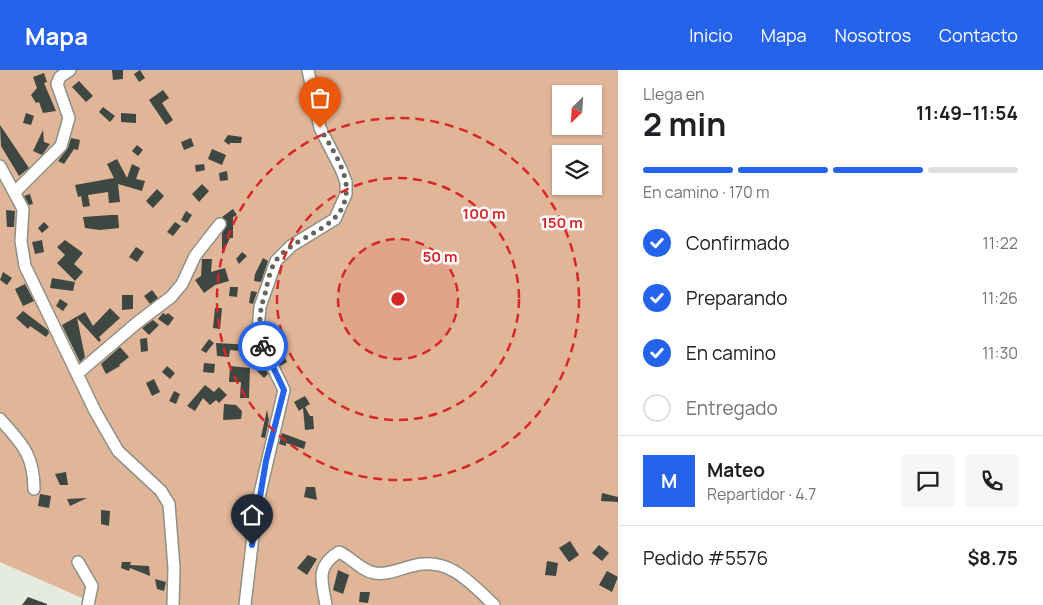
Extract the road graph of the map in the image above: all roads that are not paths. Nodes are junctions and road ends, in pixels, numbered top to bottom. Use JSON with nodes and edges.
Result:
{"nodes":[{"id":1,"x":70,"y":70,"type":"edge"},
{"id":2,"x":308,"y":70,"type":"edge"},
{"id":3,"x":0,"y":166,"type":"edge"},
{"id":4,"x":14,"y":192,"type":"junction"},
{"id":5,"x":220,"y":224,"type":"dead end"},
{"id":6,"x":77,"y":374,"type":"junction"},
{"id":7,"x":0,"y":419,"type":"edge"},
{"id":8,"x":34,"y":489,"type":"dead end"},
{"id":9,"x":78,"y":562,"type":"dead end"},
{"id":10,"x":88,"y":605,"type":"edge"},
{"id":11,"x":173,"y":605,"type":"edge"},
{"id":12,"x":245,"y":605,"type":"edge"},
{"id":13,"x":326,"y":605,"type":"edge"},
{"id":14,"x":494,"y":605,"type":"edge"}],
"edges":[{"from":1,"to":4,"type":"street"},
{"from":2,"to":12,"type":"street"},
{"from":3,"to":4,"type":"street"},
{"from":4,"to":6,"type":"street"},
{"from":5,"to":6,"type":"street"},
{"from":6,"to":11,"type":"street"},
{"from":7,"to":8,"type":"street"},
{"from":9,"to":10,"type":"street"},
{"from":13,"to":14,"type":"street"}]}
